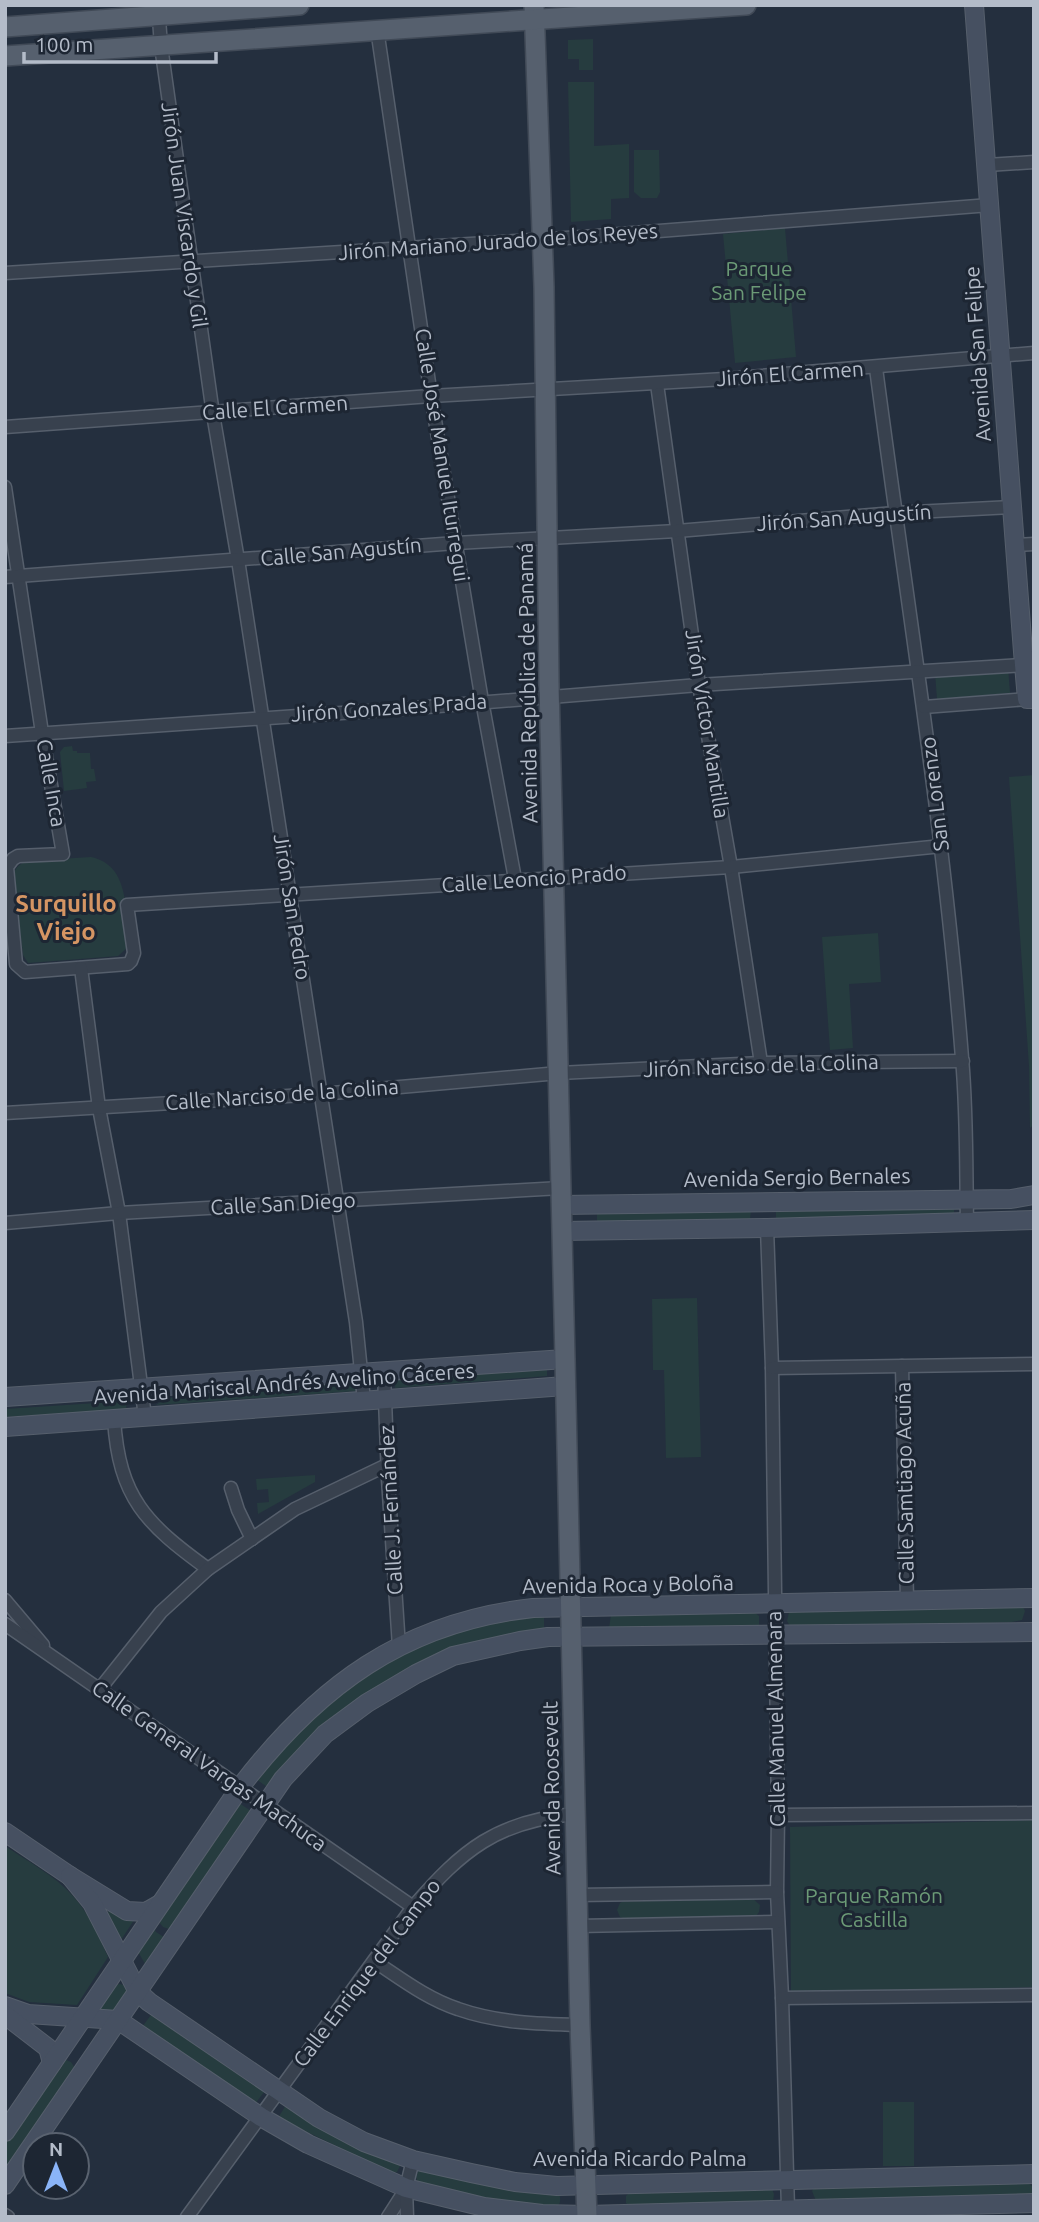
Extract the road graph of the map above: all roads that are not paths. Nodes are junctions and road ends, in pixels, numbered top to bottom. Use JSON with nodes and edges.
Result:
{"nodes":[{"id":1,"x":299,"y":5,"type":"edge"},
{"id":2,"x":746,"y":5,"type":"edge"},
{"id":3,"x":974,"y":5,"type":"edge"},
{"id":4,"x":158,"y":10,"type":"edge"},
{"id":5,"x":534,"y":12,"type":"edge"},
{"id":6,"x":5,"y":27,"type":"edge"},
{"id":7,"x":377,"y":29,"type":"junction"},
{"id":8,"x":161,"y":46,"type":"junction"},
{"id":9,"x":5,"y":55,"type":"edge"},
{"id":10,"x":1034,"y":162,"type":"edge"},
{"id":11,"x":986,"y":165,"type":"junction"},
{"id":12,"x":990,"y":205,"type":"junction"},
{"id":13,"x":542,"y":239,"type":"junction"},
{"id":14,"x":408,"y":248,"type":"junction"},
{"id":15,"x":191,"y":263,"type":"junction"},
{"id":16,"x":5,"y":273,"type":"edge"},
{"id":17,"x":1034,"y":353,"type":"edge"},
{"id":18,"x":1000,"y":356,"type":"junction"},
{"id":19,"x":876,"y":368,"type":"junction"},
{"id":20,"x":657,"y":384,"type":"junction"},
{"id":21,"x":546,"y":389,"type":"junction"},
{"id":22,"x":431,"y":396,"type":"junction"},
{"id":23,"x":213,"y":414,"type":"junction"},
{"id":24,"x":5,"y":427,"type":"edge"},
{"id":25,"x":5,"y":487,"type":"edge"},
{"id":26,"x":1012,"y":507,"type":"junction"},
{"id":27,"x":895,"y":513,"type":"junction"},
{"id":28,"x":677,"y":531,"type":"junction"},
{"id":29,"x":548,"y":537,"type":"junction"},
{"id":30,"x":456,"y":543,"type":"junction"},
{"id":31,"x":1034,"y":544,"type":"edge"},
{"id":32,"x":1015,"y":545,"type":"junction"},
{"id":33,"x":238,"y":560,"type":"junction"},
{"id":34,"x":19,"y":576,"type":"junction"},
{"id":35,"x":5,"y":578,"type":"edge"},
{"id":36,"x":1024,"y":665,"type":"junction"},
{"id":37,"x":919,"y":671,"type":"junction"},
{"id":38,"x":699,"y":685,"type":"junction"},
{"id":39,"x":550,"y":697,"type":"junction"},
{"id":40,"x":1030,"y":699,"type":"edge"},
{"id":41,"x":482,"y":701,"type":"junction"},
{"id":42,"x":924,"y":707,"type":"junction"},
{"id":43,"x":262,"y":718,"type":"junction"},
{"id":44,"x":42,"y":733,"type":"junction"},
{"id":45,"x":5,"y":736,"type":"edge"},
{"id":46,"x":942,"y":846,"type":"junction"},
{"id":47,"x":731,"y":867,"type":"junction"},
{"id":48,"x":554,"y":877,"type":"junction"},
{"id":49,"x":515,"y":879,"type":"junction"},
{"id":50,"x":290,"y":896,"type":"junction"},
{"id":51,"x":127,"y":905,"type":"joint"},
{"id":52,"x":8,"y":916,"type":"edge"},
{"id":53,"x":81,"y":968,"type":"junction"},
{"id":54,"x":963,"y":1061,"type":"junction"},
{"id":55,"x":761,"y":1063,"type":"junction"},
{"id":56,"x":559,"y":1073,"type":"junction"},
{"id":57,"x":321,"y":1094,"type":"junction"},
{"id":58,"x":99,"y":1108,"type":"junction"},
{"id":59,"x":5,"y":1113,"type":"edge"},
{"id":60,"x":1034,"y":1195,"type":"edge"},
{"id":61,"x":561,"y":1197,"type":"junction"},
{"id":62,"x":966,"y":1198,"type":"junction"},
{"id":63,"x":338,"y":1201,"type":"junction"},
{"id":64,"x":119,"y":1213,"type":"junction"},
{"id":65,"x":1034,"y":1220,"type":"edge"},
{"id":66,"x":5,"y":1223,"type":"edge"},
{"id":67,"x":967,"y":1223,"type":"junction"},
{"id":68,"x":767,"y":1228,"type":"junction"},
{"id":69,"x":562,"y":1231,"type":"junction"},
{"id":70,"x":565,"y":1359,"type":"junction"},
{"id":71,"x":1034,"y":1364,"type":"edge"},
{"id":72,"x":902,"y":1366,"type":"junction"},
{"id":73,"x":772,"y":1368,"type":"junction"},
{"id":74,"x":384,"y":1373,"type":"junction"},
{"id":75,"x":361,"y":1375,"type":"junction"},
{"id":76,"x":565,"y":1386,"type":"junction"},
{"id":77,"x":142,"y":1390,"type":"junction"},
{"id":78,"x":5,"y":1397,"type":"edge"},
{"id":79,"x":386,"y":1399,"type":"junction"},
{"id":80,"x":364,"y":1401,"type":"junction"},
{"id":81,"x":145,"y":1417,"type":"junction"},
{"id":82,"x":114,"y":1419,"type":"junction"},
{"id":83,"x":5,"y":1427,"type":"edge"},
{"id":84,"x":387,"y":1465,"type":"junction"},
{"id":85,"x":368,"y":1473,"type":"junction"},
{"id":86,"x":388,"y":1479,"type":"junction"},
{"id":87,"x":231,"y":1488,"type":"dead end"},
{"id":88,"x":252,"y":1539,"type":"junction"},
{"id":89,"x":208,"y":1569,"type":"junction"},
{"id":90,"x":1034,"y":1598,"type":"edge"},
{"id":91,"x":5,"y":1600,"type":"edge"},
{"id":92,"x":907,"y":1600,"type":"junction"},
{"id":93,"x":774,"y":1605,"type":"junction"},
{"id":94,"x":571,"y":1606,"type":"junction"},
{"id":95,"x":5,"y":1624,"type":"edge"},
{"id":96,"x":1034,"y":1632,"type":"edge"},
{"id":97,"x":774,"y":1634,"type":"junction"},
{"id":98,"x":572,"y":1637,"type":"junction"},
{"id":99,"x":399,"y":1647,"type":"junction"},
{"id":100,"x":54,"y":1658,"type":"junction"},
{"id":101,"x":99,"y":1690,"type":"junction"},
{"id":102,"x":240,"y":1786,"type":"junction"},
{"id":103,"x":266,"y":1804,"type":"junction"},
{"id":104,"x":1034,"y":1813,"type":"edge"},
{"id":105,"x":575,"y":1814,"type":"junction"},
{"id":106,"x":778,"y":1815,"type":"junction"},
{"id":107,"x":5,"y":1832,"type":"edge"},
{"id":108,"x":70,"y":1876,"type":"junction"},
{"id":109,"x":777,"y":1892,"type":"junction"},
{"id":110,"x":577,"y":1895,"type":"junction"},
{"id":111,"x":413,"y":1907,"type":"junction"},
{"id":112,"x":157,"y":1909,"type":"junction"},
{"id":113,"x":778,"y":1922,"type":"junction"},
{"id":114,"x":578,"y":1926,"type":"junction"},
{"id":115,"x":181,"y":1929,"type":"junction"},
{"id":116,"x":123,"y":1959,"type":"junction"},
{"id":117,"x":374,"y":1961,"type":"junction"},
{"id":118,"x":138,"y":1992,"type":"junction"},
{"id":119,"x":1034,"y":1995,"type":"edge"},
{"id":120,"x":782,"y":1998,"type":"junction"},
{"id":121,"x":5,"y":2006,"type":"edge"},
{"id":122,"x":5,"y":2015,"type":"edge"},
{"id":123,"x":83,"y":2018,"type":"junction"},
{"id":124,"x":118,"y":2020,"type":"junction"},
{"id":125,"x":580,"y":2025,"type":"junction"},
{"id":126,"x":54,"y":2061,"type":"junction"},
{"id":127,"x":80,"y":2076,"type":"junction"},
{"id":128,"x":279,"y":2092,"type":"junction"},
{"id":129,"x":261,"y":2117,"type":"junction"},
{"id":130,"x":5,"y":2132,"type":"edge"},
{"id":131,"x":413,"y":2160,"type":"junction"},
{"id":132,"x":1034,"y":2174,"type":"edge"},
{"id":133,"x":786,"y":2180,"type":"junction"},
{"id":134,"x":5,"y":2185,"type":"edge"},
{"id":135,"x":587,"y":2186,"type":"junction"},
{"id":136,"x":406,"y":2188,"type":"junction"},
{"id":137,"x":1034,"y":2203,"type":"edge"},
{"id":138,"x":788,"y":2210,"type":"junction"},
{"id":139,"x":587,"y":2216,"type":"edge"},
{"id":140,"x":187,"y":2217,"type":"edge"},
{"id":141,"x":388,"y":2217,"type":"edge"},
{"id":142,"x":407,"y":2217,"type":"edge"}],
"edges":[{"from":1,"to":4,"type":"main road"},
{"from":2,"to":5,"type":"main road"},
{"from":3,"to":11,"type":"main road","name":"Avenida San Felipe"},
{"from":4,"to":6,"type":"main road"},
{"from":4,"to":8,"type":"street","name":"Jirón Juan Viscardo y Gil"},
{"from":5,"to":7,"type":"main road"},
{"from":5,"to":13,"type":"main road","name":"Avenida República de Panamá"},
{"from":7,"to":8,"type":"main road"},
{"from":7,"to":14,"type":"street","name":"Calle José Manuel Iturregui"},
{"from":8,"to":9,"type":"main road"},
{"from":8,"to":15,"type":"street","name":"Jirón Juan Viscardo y Gil"},
{"from":10,"to":11,"type":"street"},
{"from":11,"to":12,"type":"main road","name":"Avenida San Felipe"},
{"from":12,"to":13,"type":"street","name":"Jirón Mariano Jurado de los Reyes"},
{"from":12,"to":18,"type":"main road","name":"Avenida San Felipe"},
{"from":13,"to":14,"type":"street","name":"Jirón Mariano Jurado de los Reyes"},
{"from":13,"to":21,"type":"main road","name":"Avenida República de Panamá"},
{"from":14,"to":15,"type":"street","name":"Jirón Mariano Jurado de los Reyes"},
{"from":14,"to":22,"type":"street","name":"Calle José Manuel Iturregui"},
{"from":15,"to":16,"type":"street","name":"Jirón Mariano Jurado de los Reyes"},
{"from":15,"to":23,"type":"street","name":"Jirón Juan Viscardo y Gil"},
{"from":17,"to":18,"type":"street","name":"Jirón El Carmen"},
{"from":18,"to":19,"type":"street","name":"Jirón El Carmen"},
{"from":18,"to":26,"type":"main road","name":"Avenida San Felipe"},
{"from":19,"to":20,"type":"street","name":"Jirón El Carmen"},
{"from":19,"to":27,"type":"street","name":"San Lorenzo"},
{"from":20,"to":21,"type":"street","name":"Jirón El Carmen"},
{"from":20,"to":28,"type":"street","name":"Jirón Víctor Mantilla"},
{"from":21,"to":22,"type":"street","name":"Calle El Carmen"},
{"from":21,"to":29,"type":"main road","name":"Avenida República de Panamá"},
{"from":22,"to":23,"type":"street","name":"Calle El Carmen"},
{"from":22,"to":30,"type":"street","name":"Calle José Manuel Iturregui"},
{"from":23,"to":24,"type":"street","name":"Calle El Carmen"},
{"from":23,"to":33,"type":"street","name":"Jirón San Pedro"},
{"from":25,"to":34,"type":"street","name":"Calle Inca"},
{"from":26,"to":27,"type":"street","name":"Jirón San Augustín"},
{"from":26,"to":32,"type":"main road","name":"Avenida San Felipe"},
{"from":27,"to":28,"type":"street","name":"Jirón San Augustín"},
{"from":27,"to":37,"type":"street","name":"San Lorenzo"},
{"from":28,"to":29,"type":"street","name":"Calle San Agustín"},
{"from":28,"to":38,"type":"street","name":"Jirón Víctor Mantilla"},
{"from":29,"to":30,"type":"street","name":"Calle San Agustín"},
{"from":29,"to":39,"type":"main road","name":"Avenida República de Panamá"},
{"from":30,"to":33,"type":"street","name":"Calle San Agustín"},
{"from":30,"to":41,"type":"street","name":"Calle José Manuel Iturregui"},
{"from":31,"to":32,"type":"street"},
{"from":32,"to":36,"type":"main road","name":"Avenida San Felipe"},
{"from":33,"to":34,"type":"street","name":"Calle San Agustín"},
{"from":33,"to":43,"type":"street","name":"Jirón San Pedro"},
{"from":34,"to":35,"type":"street","name":"Calle San Agustín"},
{"from":34,"to":44,"type":"street","name":"Calle Inca"},
{"from":36,"to":37,"type":"street","name":"Jirón Gonzales Prada"},
{"from":36,"to":40,"type":"main road","name":"Avenida San Felipe"},
{"from":37,"to":38,"type":"street","name":"Jirón Gonzales Prada"},
{"from":37,"to":42,"type":"street","name":"San Lorenzo"},
{"from":38,"to":39,"type":"street","name":"Jirón Gonzales Prada"},
{"from":38,"to":47,"type":"street","name":"Jirón Víctor Mantilla"},
{"from":39,"to":41,"type":"street","name":"Jirón Gonzales Prada"},
{"from":39,"to":48,"type":"main road","name":"Avenida República de Panamá"},
{"from":40,"to":42,"type":"street"},
{"from":41,"to":43,"type":"street","name":"Jirón Gonzales Prada"},
{"from":41,"to":49,"type":"street","name":"Calle José Manuel Iturregui"},
{"from":42,"to":46,"type":"street","name":"San Lorenzo"},
{"from":43,"to":44,"type":"street","name":"Jirón Gonzales Prada"},
{"from":43,"to":50,"type":"street","name":"Jirón San Pedro"},
{"from":44,"to":45,"type":"street","name":"Jirón Gonzales Prada"},
{"from":44,"to":52,"type":"street","name":"Calle Inca"},
{"from":46,"to":47,"type":"street","name":"Calle Leoncio Prado"},
{"from":46,"to":54,"type":"street","name":"San Lorenzo"},
{"from":47,"to":48,"type":"street","name":"Calle Leoncio Prado"},
{"from":47,"to":55,"type":"street","name":"Jirón Víctor Mantilla"},
{"from":48,"to":49,"type":"street","name":"Calle Leoncio Prado"},
{"from":48,"to":56,"type":"main road","name":"Avenida República de Panamá"},
{"from":49,"to":50,"type":"street","name":"Calle Leoncio Prado"},
{"from":50,"to":51,"type":"street","name":"Calle Leoncio Prado"},
{"from":50,"to":57,"type":"street","name":"Jirón San Pedro"},
{"from":51,"to":53,"type":"street","name":"Calle Inca"},
{"from":52,"to":53,"type":"street","name":"Calle Inca"},
{"from":53,"to":58,"type":"street"},
{"from":54,"to":55,"type":"street","name":"Jirón Narciso de la Colina"},
{"from":54,"to":62,"type":"street","name":"San Lorenzo"},
{"from":55,"to":56,"type":"street","name":"Jirón Narciso de la Colina"},
{"from":56,"to":57,"type":"street","name":"Calle Narciso de la Colina"},
{"from":56,"to":61,"type":"main road","name":"Avenida República de Panamá"},
{"from":57,"to":58,"type":"street","name":"Calle Narciso de la Colina"},
{"from":57,"to":63,"type":"street","name":"Jirón San Pedro"},
{"from":58,"to":59,"type":"street","name":"Calle Narciso de la Colina"},
{"from":58,"to":64,"type":"street"},
{"from":60,"to":62,"type":"main road","name":"Avenida Sergio Bernales"},
{"from":61,"to":62,"type":"main road","name":"Avenida Sergio Bernales"},
{"from":61,"to":63,"type":"street","name":"Calle San Diego"},
{"from":61,"to":69,"type":"main road","name":"Avenida República de Panamá"},
{"from":62,"to":67,"type":"street","name":"San Lorenzo"},
{"from":63,"to":64,"type":"street","name":"Calle San Diego"},
{"from":63,"to":75,"type":"street","name":"Jirón San Pedro"},
{"from":64,"to":66,"type":"street","name":"Calle San Diego"},
{"from":64,"to":77,"type":"street"},
{"from":65,"to":67,"type":"main road"},
{"from":67,"to":68,"type":"main road"},
{"from":68,"to":69,"type":"main road"},
{"from":68,"to":73,"type":"street","name":"Calle Manuel Almenara"},
{"from":69,"to":70,"type":"main road","name":"Avenida República de Panamá"},
{"from":70,"to":74,"type":"main road","name":"Avenida Mariscal Andrés Avelino Cáceres"},
{"from":70,"to":76,"type":"main road","name":"Avenida Roosevelt"},
{"from":71,"to":72,"type":"street"},
{"from":72,"to":73,"type":"street"},
{"from":72,"to":92,"type":"street","name":"Calle Samtiago Acuña"},
{"from":73,"to":93,"type":"street","name":"Calle Manuel Almenara"},
{"from":74,"to":75,"type":"main road","name":"Avenida Mariscal Andrés Avelino Cáceres"},
{"from":74,"to":79,"type":"street","name":"Calle J. Fernández"},
{"from":75,"to":77,"type":"main road","name":"Avenida Mariscal Andrés Avelino Cáceres"},
{"from":75,"to":80,"type":"street","name":"Jirón San Pedro"},
{"from":76,"to":79,"type":"main road","name":"Avenida Mariscal Andrés Avelino Cáceres"},
{"from":76,"to":94,"type":"main road","name":"Avenida Roosevelt"},
{"from":77,"to":78,"type":"main road","name":"Avenida Mariscal Andrés Avelino Cáceres"},
{"from":77,"to":81,"type":"street"},
{"from":79,"to":80,"type":"main road","name":"Avenida Mariscal Andrés Avelino Cáceres"},
{"from":79,"to":84,"type":"street","name":"Calle J. Fernández"},
{"from":80,"to":81,"type":"main road","name":"Avenida Mariscal Andrés Avelino Cáceres"},
{"from":81,"to":82,"type":"main road","name":"Avenida Mariscal Andrés Avelino Cáceres"},
{"from":82,"to":83,"type":"main road","name":"Avenida Mariscal Andrés Avelino Cáceres"},
{"from":82,"to":89,"type":"street"},
{"from":84,"to":85,"type":"street"},
{"from":84,"to":86,"type":"street","name":"Calle J. Fernández"},
{"from":85,"to":86,"type":"street"},
{"from":85,"to":88,"type":"street"},
{"from":86,"to":99,"type":"street","name":"Calle J. Fernández"},
{"from":87,"to":88,"type":"street"},
{"from":88,"to":89,"type":"street"},
{"from":89,"to":101,"type":"street"},
{"from":90,"to":92,"type":"main road","name":"Avenida Roca y Boloña"},
{"from":91,"to":100,"type":"street"},
{"from":92,"to":93,"type":"main road","name":"Avenida Roca y Boloña"},
{"from":93,"to":94,"type":"main road","name":"Avenida Roca y Boloña"},
{"from":93,"to":97,"type":"street","name":"Calle Manuel Almenara"},
{"from":94,"to":98,"type":"main road","name":"Avenida Roosevelt"},
{"from":94,"to":99,"type":"main road","name":"Avenida Roca y Boloña"},
{"from":95,"to":100,"type":"street","name":"Calle General Vargas Machuca"},
{"from":96,"to":97,"type":"main road"},
{"from":97,"to":98,"type":"main road"},
{"from":97,"to":106,"type":"street","name":"Calle Manuel Almenara"},
{"from":98,"to":103,"type":"main road"},
{"from":98,"to":105,"type":"main road","name":"Avenida Roosevelt"},
{"from":99,"to":102,"type":"main road","name":"Avenida Roca y Boloña"},
{"from":100,"to":101,"type":"street","name":"Calle General Vargas Machuca"},
{"from":101,"to":102,"type":"street","name":"Calle General Vargas Machuca"},
{"from":102,"to":103,"type":"street","name":"Calle General Vargas Machuca"},
{"from":102,"to":112,"type":"main road","name":"Avenida Roca y Boloña"},
{"from":103,"to":111,"type":"street","name":"Calle General Vargas Machuca"},
{"from":103,"to":115,"type":"main road"},
{"from":104,"to":106,"type":"street"},
{"from":105,"to":110,"type":"main road","name":"Avenida Roosevelt"},
{"from":105,"to":111,"type":"street","name":"Calle Enrique del Campo"},
{"from":106,"to":109,"type":"street","name":"Calle Manuel Almenara"},
{"from":107,"to":108,"type":"main road","name":"Avenida Ricardo Palma"},
{"from":108,"to":112,"type":"main road","name":"Avenida Ricardo Palma"},
{"from":108,"to":116,"type":"main road","name":"Avenida Ricardo Palma"},
{"from":109,"to":110,"type":"street"},
{"from":109,"to":113,"type":"street","name":"Calle Manuel Almenara"},
{"from":110,"to":114,"type":"main road","name":"Avenida Roosevelt"},
{"from":111,"to":117,"type":"street","name":"Calle Enrique del Campo"},
{"from":112,"to":115,"type":"main road"},
{"from":112,"to":116,"type":"main road","name":"Avenida Roca y Boloña"},
{"from":113,"to":114,"type":"street"},
{"from":113,"to":120,"type":"street","name":"Calle Manuel Almenara"},
{"from":114,"to":125,"type":"main road","name":"Avenida Roosevelt"},
{"from":115,"to":118,"type":"main road"},
{"from":116,"to":118,"type":"main road","name":"Avenida Ricardo Palma"},
{"from":116,"to":123,"type":"main road","name":"Avenida Roca y Boloña"},
{"from":117,"to":125,"type":"street"},
{"from":117,"to":128,"type":"street","name":"Calle Enrique del Campo"},
{"from":118,"to":124,"type":"main road"},
{"from":118,"to":128,"type":"main road","name":"Avenida Ricardo Palma"},
{"from":119,"to":120,"type":"street"},
{"from":120,"to":133,"type":"street","name":"Calle Manuel Almenara"},
{"from":121,"to":123,"type":"main road"},
{"from":122,"to":126,"type":"main road"},
{"from":123,"to":124,"type":"main road"},
{"from":123,"to":126,"type":"main road","name":"Avenida Roca y Boloña"},
{"from":124,"to":127,"type":"main road"},
{"from":124,"to":129,"type":"main road"},
{"from":125,"to":135,"type":"main road","name":"Avenida Roosevelt"},
{"from":126,"to":127,"type":"main road"},
{"from":126,"to":130,"type":"main road","name":"Avenida Roca y Boloña"},
{"from":127,"to":134,"type":"main road"},
{"from":128,"to":129,"type":"street","name":"Calle Enrique del Campo"},
{"from":128,"to":131,"type":"main road","name":"Avenida Ricardo Palma"},
{"from":129,"to":136,"type":"main road"},
{"from":129,"to":140,"type":"street","name":"Calle Enrique del Campo"},
{"from":131,"to":135,"type":"main road","name":"Avenida Ricardo Palma"},
{"from":131,"to":136,"type":"street"},
{"from":132,"to":133,"type":"main road","name":"Avenida Ricardo Palma"},
{"from":133,"to":135,"type":"main road","name":"Avenida Ricardo Palma"},
{"from":133,"to":138,"type":"street","name":"Calle Manuel Almenara"},
{"from":135,"to":139,"type":"main road","name":"Avenida Roosevelt"},
{"from":136,"to":139,"type":"main road"},
{"from":136,"to":141,"type":"street"},
{"from":136,"to":142,"type":"street"},
{"from":137,"to":138,"type":"main road"},
{"from":138,"to":139,"type":"main road"}]}
